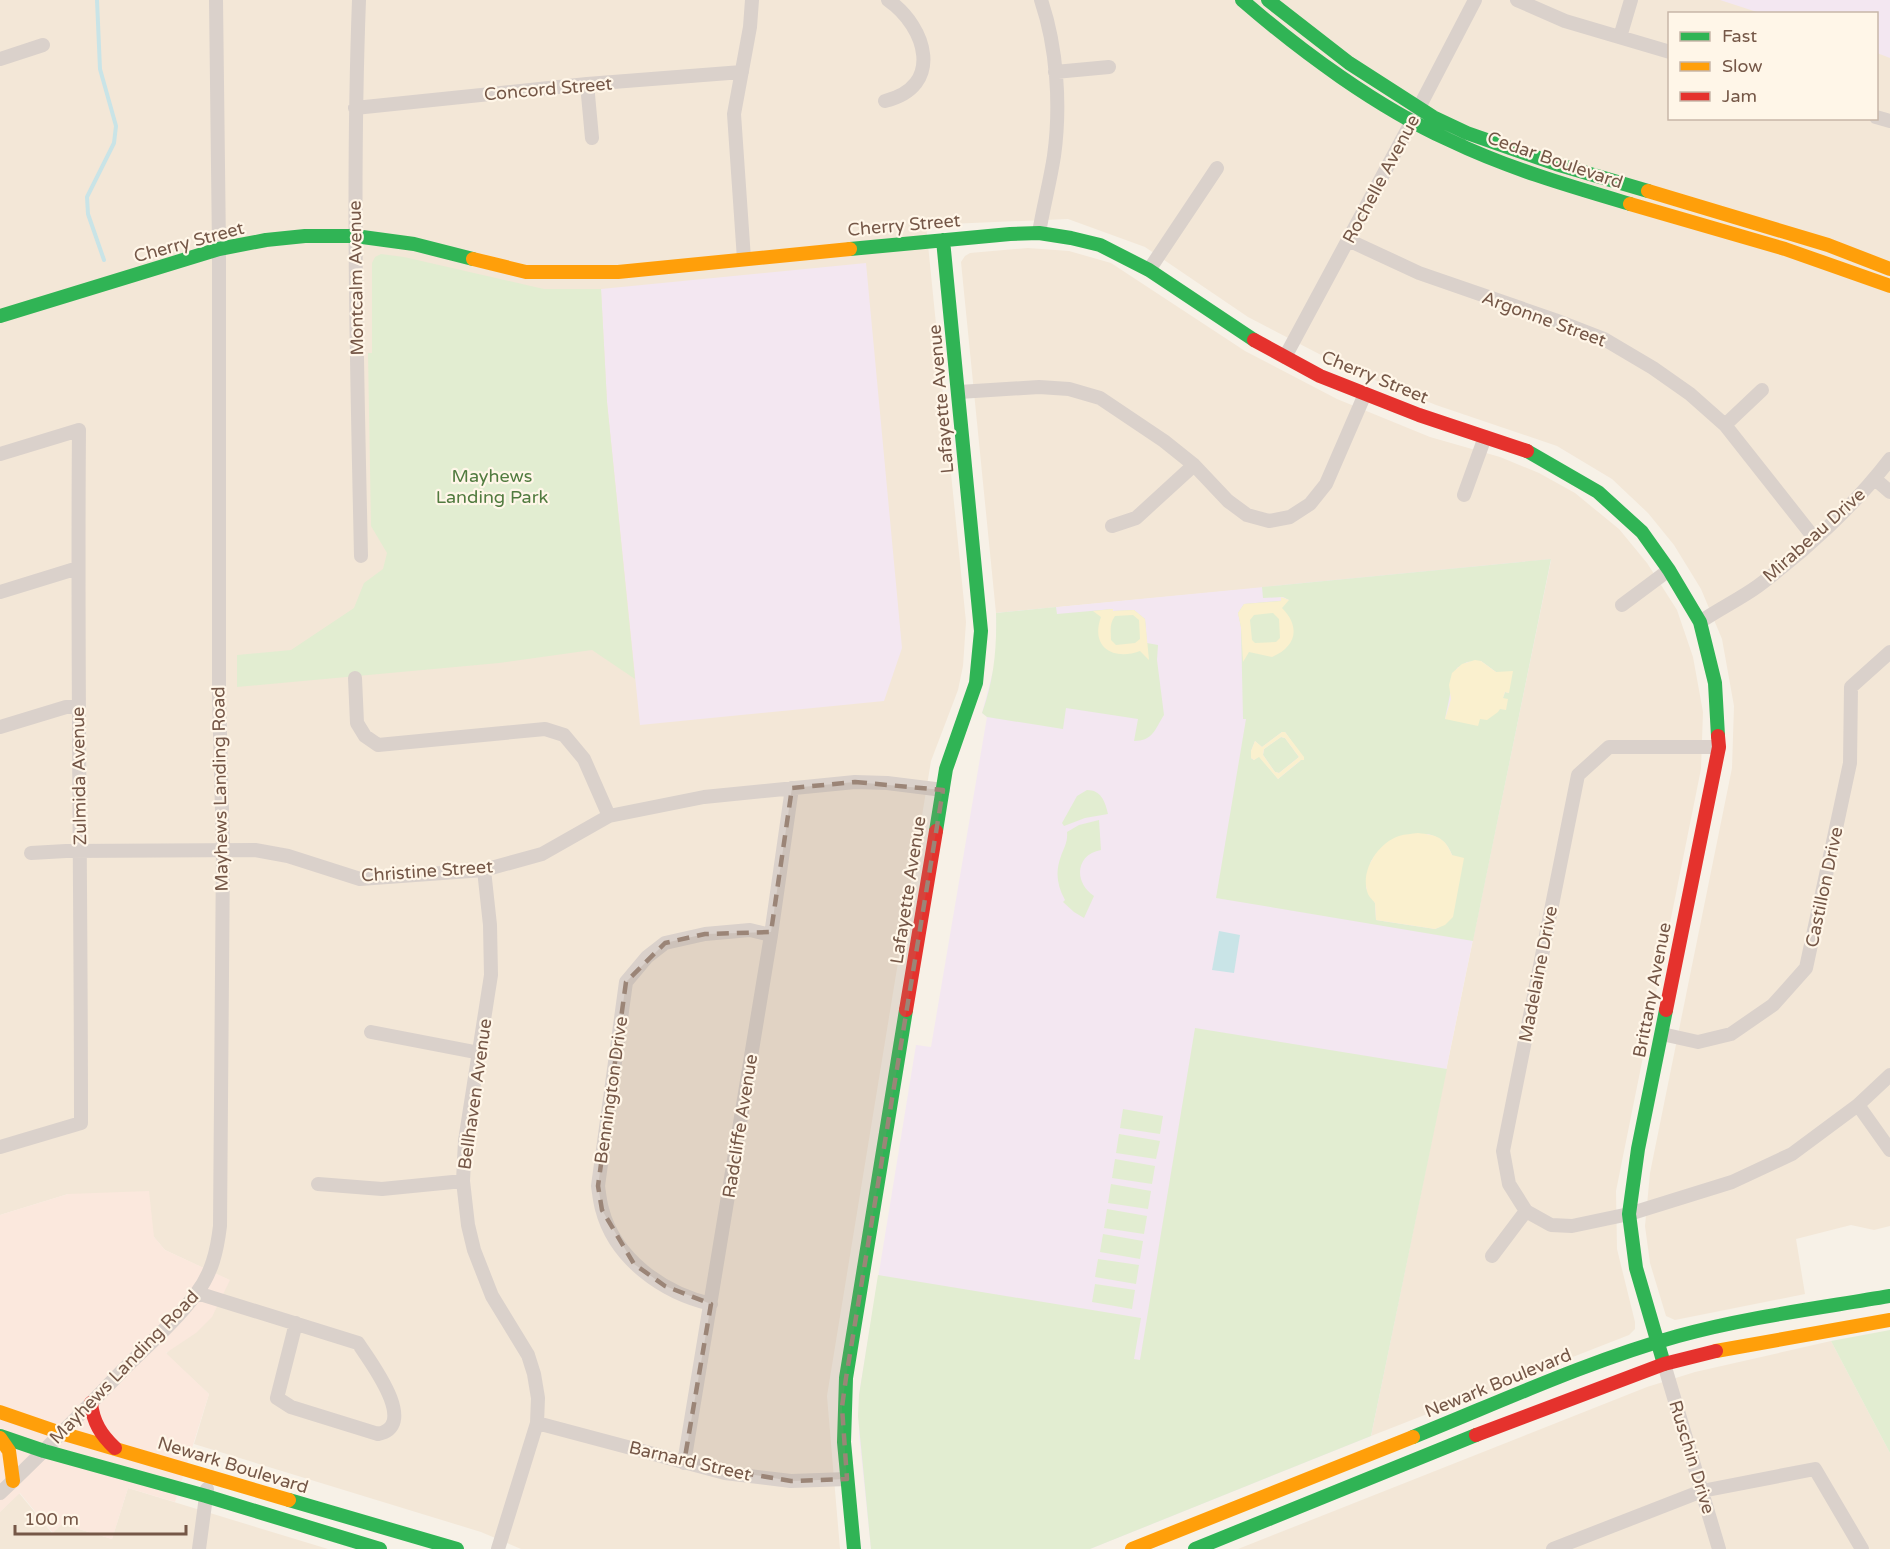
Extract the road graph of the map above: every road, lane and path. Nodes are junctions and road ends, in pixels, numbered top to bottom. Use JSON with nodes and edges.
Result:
{"nodes":[{"id":1,"x":216,"y":0,"type":"edge"},
{"id":2,"x":359,"y":0,"type":"edge"},
{"id":3,"x":752,"y":0,"type":"edge"},
{"id":4,"x":888,"y":0,"type":"edge"},
{"id":5,"x":1041,"y":0,"type":"edge"},
{"id":6,"x":1242,"y":0,"type":"edge"},
{"id":7,"x":1268,"y":0,"type":"edge"},
{"id":8,"x":1475,"y":0,"type":"edge"},
{"id":9,"x":1517,"y":0,"type":"edge"},
{"id":10,"x":1631,"y":0,"type":"edge"},
{"id":11,"x":1620,"y":37,"type":"junction"},
{"id":12,"x":43,"y":45,"type":"dead end"},
{"id":13,"x":1668,"y":51,"type":"edge"},
{"id":14,"x":0,"y":59,"type":"edge"},
{"id":15,"x":1108,"y":67,"type":"dead end"},
{"id":16,"x":742,"y":72,"type":"junction"},
{"id":17,"x":1055,"y":72,"type":"junction"},
{"id":18,"x":586,"y":84,"type":"junction"},
{"id":19,"x":885,"y":102,"type":"dead end"},
{"id":20,"x":355,"y":108,"type":"junction"},
{"id":21,"x":1419,"y":108,"type":"junction"},
{"id":22,"x":1412,"y":121,"type":"junction"},
{"id":23,"x":592,"y":138,"type":"dead end"},
{"id":24,"x":1217,"y":168,"type":"dead end"},
{"id":25,"x":1039,"y":233,"type":"junction"},
{"id":26,"x":355,"y":236,"type":"junction"},
{"id":27,"x":943,"y":240,"type":"junction"},
{"id":28,"x":1348,"y":240,"type":"junction"},
{"id":29,"x":219,"y":249,"type":"junction"},
{"id":30,"x":744,"y":258,"type":"junction"},
{"id":31,"x":1890,"y":269,"type":"edge"},
{"id":32,"x":1149,"y":270,"type":"junction"},
{"id":33,"x":1890,"y":286,"type":"edge"},
{"id":34,"x":0,"y":316,"type":"edge"},
{"id":35,"x":1285,"y":357,"type":"junction"},
{"id":36,"x":1762,"y":390,"type":"dead end"},
{"id":37,"x":959,"y":392,"type":"junction"},
{"id":38,"x":1365,"y":394,"type":"junction"},
{"id":39,"x":1725,"y":424,"type":"junction"},
{"id":40,"x":1485,"y":437,"type":"junction"},
{"id":41,"x":0,"y":454,"type":"edge"},
{"id":42,"x":1890,"y":459,"type":"edge"},
{"id":43,"x":1194,"y":465,"type":"junction"},
{"id":44,"x":1875,"y":478,"type":"junction"},
{"id":45,"x":1890,"y":492,"type":"edge"},
{"id":46,"x":1464,"y":495,"type":"dead end"},
{"id":47,"x":1112,"y":526,"type":"dead end"},
{"id":48,"x":1815,"y":538,"type":"junction"},
{"id":49,"x":361,"y":556,"type":"dead end"},
{"id":50,"x":78,"y":568,"type":"junction"},
{"id":51,"x":1669,"y":570,"type":"junction"},
{"id":52,"x":0,"y":592,"type":"edge"},
{"id":53,"x":1622,"y":605,"type":"dead end"},
{"id":54,"x":1700,"y":622,"type":"junction"},
{"id":55,"x":1890,"y":652,"type":"edge"},
{"id":56,"x":355,"y":678,"type":"dead end"},
{"id":57,"x":78,"y":706,"type":"junction"},
{"id":58,"x":0,"y":727,"type":"edge"},
{"id":59,"x":1719,"y":747,"type":"junction"},
{"id":60,"x":792,"y":788,"type":"junction"},
{"id":61,"x":943,"y":790,"type":"junction"},
{"id":62,"x":609,"y":816,"type":"junction"},
{"id":63,"x":223,"y":849,"type":"junction"},
{"id":64,"x":80,"y":851,"type":"junction"},
{"id":65,"x":31,"y":853,"type":"dead end"},
{"id":66,"x":484,"y":870,"type":"junction"},
{"id":67,"x":771,"y":935,"type":"junction"},
{"id":68,"x":371,"y":1032,"type":"dead end"},
{"id":69,"x":1662,"y":1034,"type":"junction"},
{"id":70,"x":480,"y":1053,"type":"junction"},
{"id":71,"x":1890,"y":1075,"type":"edge"},
{"id":72,"x":1858,"y":1105,"type":"junction"},
{"id":73,"x":0,"y":1147,"type":"edge"},
{"id":74,"x":1890,"y":1150,"type":"edge"},
{"id":75,"x":463,"y":1181,"type":"junction"},
{"id":76,"x":318,"y":1184,"type":"dead end"},
{"id":77,"x":1526,"y":1211,"type":"junction"},
{"id":78,"x":1629,"y":1214,"type":"junction"},
{"id":79,"x":1492,"y":1256,"type":"dead end"},
{"id":80,"x":197,"y":1293,"type":"junction"},
{"id":81,"x":1890,"y":1296,"type":"edge"},
{"id":82,"x":711,"y":1304,"type":"junction"},
{"id":83,"x":1890,"y":1320,"type":"edge"},
{"id":84,"x":296,"y":1323,"type":"junction"},
{"id":85,"x":1658,"y":1342,"type":"junction"},
{"id":86,"x":1664,"y":1365,"type":"junction"},
{"id":87,"x":92,"y":1402,"type":"junction"},
{"id":88,"x":0,"y":1412,"type":"edge"},
{"id":89,"x":537,"y":1423,"type":"junction"},
{"id":90,"x":61,"y":1432,"type":"junction"},
{"id":91,"x":0,"y":1437,"type":"edge"},
{"id":92,"x":115,"y":1449,"type":"junction"},
{"id":93,"x":45,"y":1451,"type":"junction"},
{"id":94,"x":684,"y":1463,"type":"junction"},
{"id":95,"x":209,"y":1476,"type":"junction"},
{"id":96,"x":847,"y":1479,"type":"junction"},
{"id":97,"x":13,"y":1481,"type":"junction"},
{"id":98,"x":1702,"y":1491,"type":"junction"},
{"id":99,"x":0,"y":1493,"type":"edge"},
{"id":100,"x":206,"y":1496,"type":"junction"},
{"id":101,"x":1578,"y":1544,"type":"edge"},
{"id":102,"x":199,"y":1549,"type":"edge"},
{"id":103,"x":380,"y":1549,"type":"edge"},
{"id":104,"x":457,"y":1549,"type":"edge"},
{"id":105,"x":498,"y":1549,"type":"edge"},
{"id":106,"x":854,"y":1549,"type":"edge"},
{"id":107,"x":1132,"y":1549,"type":"edge"},
{"id":108,"x":1195,"y":1549,"type":"edge"},
{"id":109,"x":1553,"y":1549,"type":"edge"},
{"id":110,"x":1719,"y":1549,"type":"edge"},
{"id":111,"x":1862,"y":1549,"type":"edge"}],
"edges":[{"from":1,"to":29,"type":"street","name":"Mayhews Landing Road"},
{"from":2,"to":20,"type":"street","name":"Montcalm Avenue"},
{"from":3,"to":16,"type":"street"},
{"from":4,"to":19,"type":"street"},
{"from":5,"to":17,"type":"street"},
{"from":6,"to":22,"type":"street","name":"Cedar Boulevard"},
{"from":7,"to":21,"type":"street","name":"Cedar Boulevard"},
{"from":8,"to":21,"type":"street","name":"Rochelle Avenue"},
{"from":9,"to":11,"type":"street"},
{"from":10,"to":11,"type":"street"},
{"from":11,"to":13,"type":"street"},
{"from":12,"to":14,"type":"street"},
{"from":15,"to":17,"type":"street"},
{"from":16,"to":18,"type":"street","name":"Concord Street"},
{"from":16,"to":30,"type":"street"},
{"from":17,"to":25,"type":"street"},
{"from":18,"to":20,"type":"street","name":"Concord Street"},
{"from":18,"to":23,"type":"street"},
{"from":20,"to":26,"type":"street","name":"Montcalm Avenue"},
{"from":21,"to":22,"type":"street","name":"Rochelle Avenue"},
{"from":21,"to":31,"type":"street","name":"Cedar Boulevard"},
{"from":22,"to":28,"type":"street","name":"Rochelle Avenue"},
{"from":22,"to":33,"type":"street","name":"Cedar Boulevard"},
{"from":24,"to":32,"type":"street"},
{"from":25,"to":27,"type":"street","name":"Cherry Street"},
{"from":25,"to":32,"type":"street","name":"Cherry Street"},
{"from":26,"to":29,"type":"street","name":"Cherry Street"},
{"from":26,"to":30,"type":"street","name":"Cherry Street"},
{"from":26,"to":49,"type":"street","name":"Montcalm Avenue"},
{"from":27,"to":30,"type":"street","name":"Cherry Street"},
{"from":27,"to":37,"type":"street","name":"Lafayette Avenue"},
{"from":28,"to":35,"type":"street","name":"Rochelle Avenue"},
{"from":28,"to":39,"type":"street","name":"Argonne Street"},
{"from":29,"to":34,"type":"street","name":"Cherry Street"},
{"from":29,"to":63,"type":"street","name":"Mayhews Landing Road"},
{"from":32,"to":35,"type":"street","name":"Cherry Street"},
{"from":35,"to":38,"type":"street","name":"Cherry Street"},
{"from":36,"to":39,"type":"street"},
{"from":37,"to":43,"type":"street"},
{"from":37,"to":61,"type":"street","name":"Lafayette Avenue"},
{"from":38,"to":40,"type":"street","name":"Cherry Street"},
{"from":38,"to":43,"type":"street"},
{"from":39,"to":48,"type":"street","name":"Argonne Street"},
{"from":40,"to":46,"type":"street"},
{"from":40,"to":51,"type":"street","name":"Cherry Street"},
{"from":41,"to":50,"type":"street","name":"Zulmida Avenue"},
{"from":42,"to":44,"type":"street","name":"Mirabeau Drive"},
{"from":43,"to":47,"type":"street"},
{"from":44,"to":45,"type":"street"},
{"from":44,"to":48,"type":"street","name":"Mirabeau Drive"},
{"from":48,"to":54,"type":"street","name":"Mirabeau Drive"},
{"from":50,"to":52,"type":"street"},
{"from":50,"to":57,"type":"street","name":"Zulmida Avenue"},
{"from":51,"to":53,"type":"street"},
{"from":51,"to":54,"type":"street","name":"Cherry Street"},
{"from":54,"to":59,"type":"street","name":"Brittany Avenue"},
{"from":55,"to":69,"type":"street","name":"Castillon Drive"},
{"from":56,"to":62,"type":"street"},
{"from":57,"to":58,"type":"street"},
{"from":57,"to":64,"type":"street","name":"Zulmida Avenue"},
{"from":59,"to":69,"type":"street","name":"Brittany Avenue"},
{"from":59,"to":77,"type":"street","name":"Madelaine Drive"},
{"from":60,"to":61,"type":"street","name":"Christine Street"},
{"from":60,"to":62,"type":"street","name":"Christine Street"},
{"from":60,"to":67,"type":"street","name":"Radcliffe Avenue"},
{"from":61,"to":96,"type":"street","name":"Lafayette Avenue"},
{"from":62,"to":66,"type":"street","name":"Christine Street"},
{"from":63,"to":64,"type":"street","name":"Christine Street"},
{"from":63,"to":66,"type":"street","name":"Christine Street"},
{"from":63,"to":80,"type":"street","name":"Mayhews Landing Road"},
{"from":64,"to":65,"type":"street","name":"Christine Street"},
{"from":64,"to":73,"type":"street","name":"Zulmida Avenue"},
{"from":66,"to":70,"type":"street","name":"Bellhaven Avenue"},
{"from":67,"to":82,"type":"street","name":"Radcliffe Avenue"},
{"from":67,"to":82,"type":"street","name":"Bennington Drive"},
{"from":68,"to":70,"type":"street"},
{"from":69,"to":78,"type":"street","name":"Brittany Avenue"},
{"from":70,"to":75,"type":"street","name":"Bellhaven Avenue"},
{"from":71,"to":72,"type":"street","name":"Madelaine Drive"},
{"from":72,"to":74,"type":"street"},
{"from":72,"to":78,"type":"street","name":"Madelaine Drive"},
{"from":75,"to":76,"type":"street"},
{"from":75,"to":89,"type":"street","name":"Bellhaven Avenue"},
{"from":77,"to":78,"type":"street","name":"Madelaine Drive"},
{"from":77,"to":79,"type":"street"},
{"from":78,"to":85,"type":"street","name":"Brittany Avenue"},
{"from":80,"to":84,"type":"street"},
{"from":80,"to":87,"type":"street","name":"Mayhews Landing Road"},
{"from":81,"to":85,"type":"street","name":"Newark Boulevard"},
{"from":82,"to":94,"type":"street","name":"Radcliffe Avenue"},
{"from":83,"to":86,"type":"street"},
{"from":84,"to":84,"type":"street"},
{"from":85,"to":86,"type":"street","name":"Brittany Avenue"},
{"from":85,"to":107,"type":"street","name":"Newark Boulevard"},
{"from":86,"to":98,"type":"street","name":"Ruschin Drive"},
{"from":86,"to":108,"type":"street"},
{"from":87,"to":90,"type":"street","name":"Mayhews Landing Road"},
{"from":87,"to":92,"type":"street"},
{"from":88,"to":90,"type":"street","name":"Newark Boulevard"},
{"from":89,"to":94,"type":"street","name":"Barnard Street"},
{"from":89,"to":105,"type":"street","name":"Bellhaven Avenue"},
{"from":90,"to":92,"type":"street","name":"Newark Boulevard"},
{"from":90,"to":93,"type":"street","name":"Mayhews Landing Road"},
{"from":91,"to":93,"type":"street","name":"Newark Boulevard"},
{"from":91,"to":97,"type":"street"},
{"from":92,"to":95,"type":"street","name":"Newark Boulevard"},
{"from":93,"to":97,"type":"street","name":"Mayhews Landing Road"},
{"from":93,"to":100,"type":"street","name":"Newark Boulevard"},
{"from":94,"to":96,"type":"street","name":"Barnard Street"},
{"from":95,"to":100,"type":"street"},
{"from":95,"to":104,"type":"street","name":"Newark Boulevard"},
{"from":96,"to":106,"type":"street","name":"Lafayette Avenue"},
{"from":97,"to":99,"type":"street","name":"Mayhews Landing Road"},
{"from":98,"to":101,"type":"street"},
{"from":98,"to":110,"type":"street","name":"Ruschin Drive"},
{"from":98,"to":111,"type":"street"},
{"from":100,"to":102,"type":"street"},
{"from":100,"to":103,"type":"street","name":"Newark Boulevard"},
{"from":101,"to":109,"type":"street"}]}
